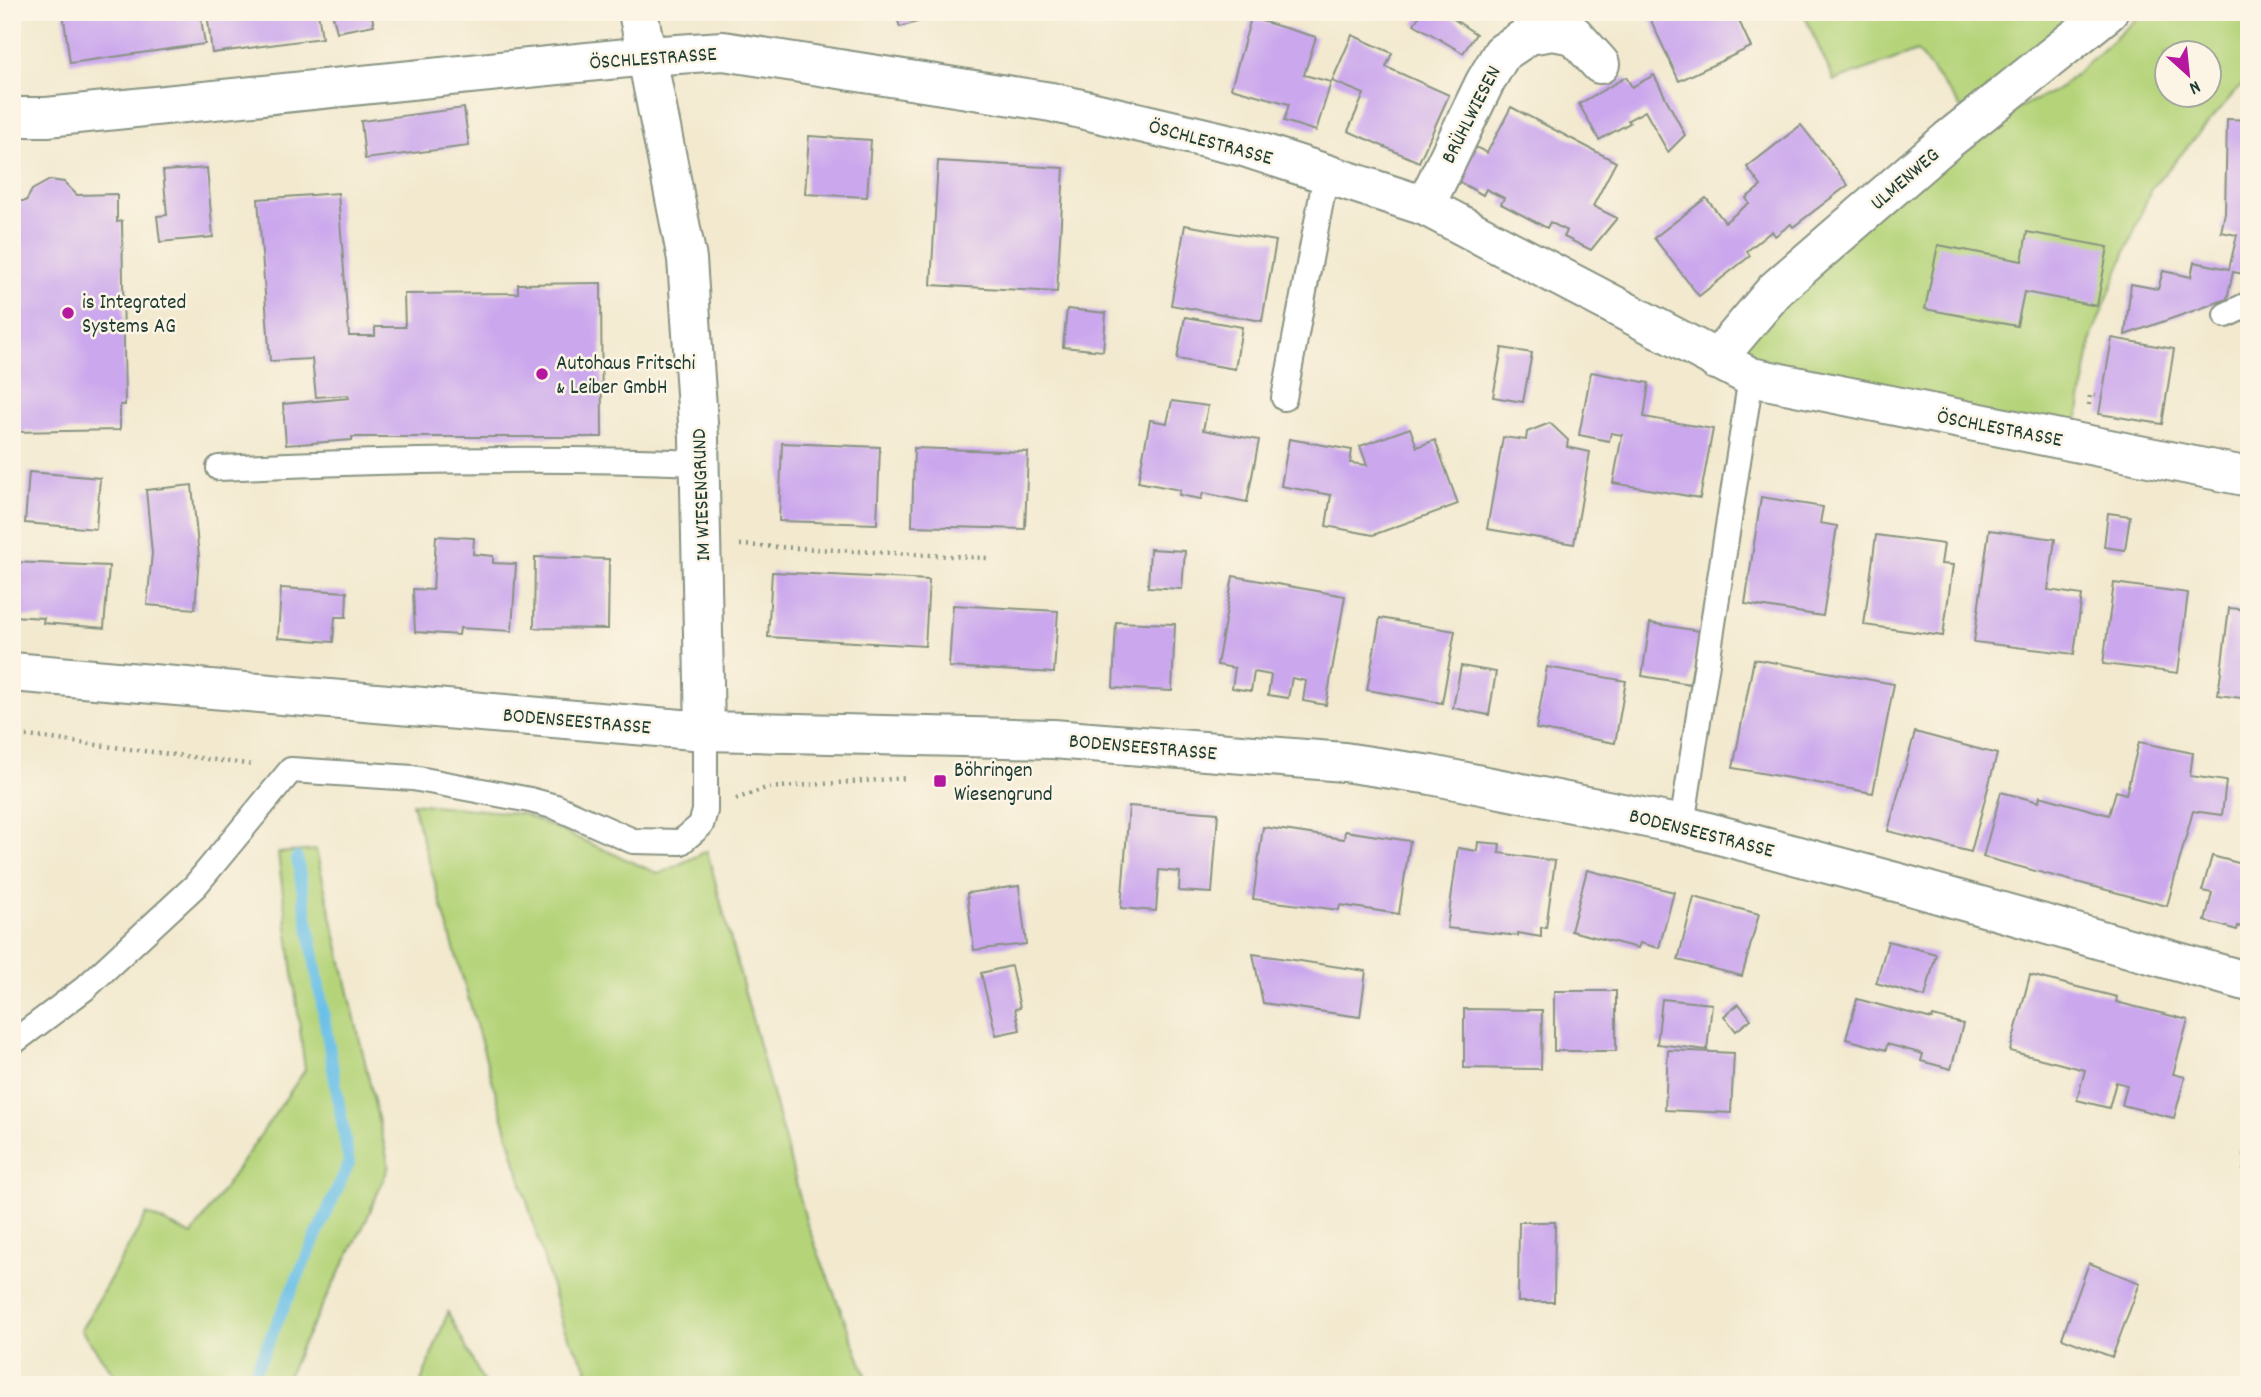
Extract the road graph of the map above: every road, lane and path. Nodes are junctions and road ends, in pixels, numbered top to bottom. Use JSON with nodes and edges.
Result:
{"nodes":[{"id":1,"x":638,"y":12,"type":"edge"},
{"id":2,"x":2108,"y":12,"type":"edge"},
{"id":3,"x":647,"y":55,"type":"junction"},
{"id":4,"x":1600,"y":64,"type":"dead end"},
{"id":5,"x":12,"y":117,"type":"edge"},
{"id":6,"x":1326,"y":174,"type":"junction"},
{"id":7,"x":1425,"y":206,"type":"junction"},
{"id":8,"x":2249,"y":304,"type":"edge"},
{"id":9,"x":2226,"y":315,"type":"dead end"},
{"id":10,"x":1716,"y":360,"type":"junction"},
{"id":11,"x":1751,"y":377,"type":"junction"},
{"id":12,"x":1284,"y":398,"type":"dead end"},
{"id":13,"x":699,"y":463,"type":"junction"},
{"id":14,"x":219,"y":468,"type":"dead end"},
{"id":15,"x":2249,"y":477,"type":"edge"},
{"id":16,"x":701,"y":543,"type":"junction"},
{"id":17,"x":988,"y":558,"type":"dead end"},
{"id":18,"x":12,"y":672,"type":"edge"},
{"id":19,"x":705,"y":731,"type":"junction"},
{"id":20,"x":12,"y":734,"type":"edge"},
{"id":21,"x":291,"y":770,"type":"junction"},
{"id":22,"x":908,"y":778,"type":"dead end"},
{"id":23,"x":705,"y":811,"type":"junction"},
{"id":24,"x":1682,"y":825,"type":"junction"},
{"id":25,"x":2249,"y":982,"type":"edge"},
{"id":26,"x":12,"y":1043,"type":"edge"}],
"edges":[{"from":1,"to":3,"type":"street","name":"IM WIESENGRUND"},
{"from":2,"to":10,"type":"street","name":"ULMENWEG"},
{"from":3,"to":5,"type":"street","name":"ÖSCHLESTRASSE"},
{"from":3,"to":6,"type":"street","name":"ÖSCHLESTRASSE"},
{"from":3,"to":13,"type":"street","name":"IM WIESENGRUND"},
{"from":4,"to":7,"type":"street","name":"BRÜHLWIESEN"},
{"from":6,"to":7,"type":"street","name":"ÖSCHLESTRASSE"},
{"from":6,"to":12,"type":"lane"},
{"from":7,"to":10,"type":"street","name":"ÖSCHLESTRASSE"},
{"from":8,"to":9,"type":"lane"},
{"from":10,"to":11,"type":"street","name":"ÖSCHLESTRASSE"},
{"from":11,"to":15,"type":"street","name":"ÖSCHLESTRASSE"},
{"from":11,"to":24,"type":"lane"},
{"from":13,"to":14,"type":"lane"},
{"from":13,"to":16,"type":"street","name":"IM WIESENGRUND"},
{"from":16,"to":17,"type":"path"},
{"from":16,"to":19,"type":"street","name":"IM WIESENGRUND"},
{"from":18,"to":19,"type":"street","name":"BODENSEESTRASSE"},
{"from":19,"to":23,"type":"lane"},
{"from":19,"to":24,"type":"street","name":"BODENSEESTRASSE"},
{"from":20,"to":21,"type":"path"},
{"from":21,"to":23,"type":"lane"},
{"from":21,"to":26,"type":"lane"},
{"from":22,"to":23,"type":"path"},
{"from":24,"to":25,"type":"street","name":"BODENSEESTRASSE"}]}
